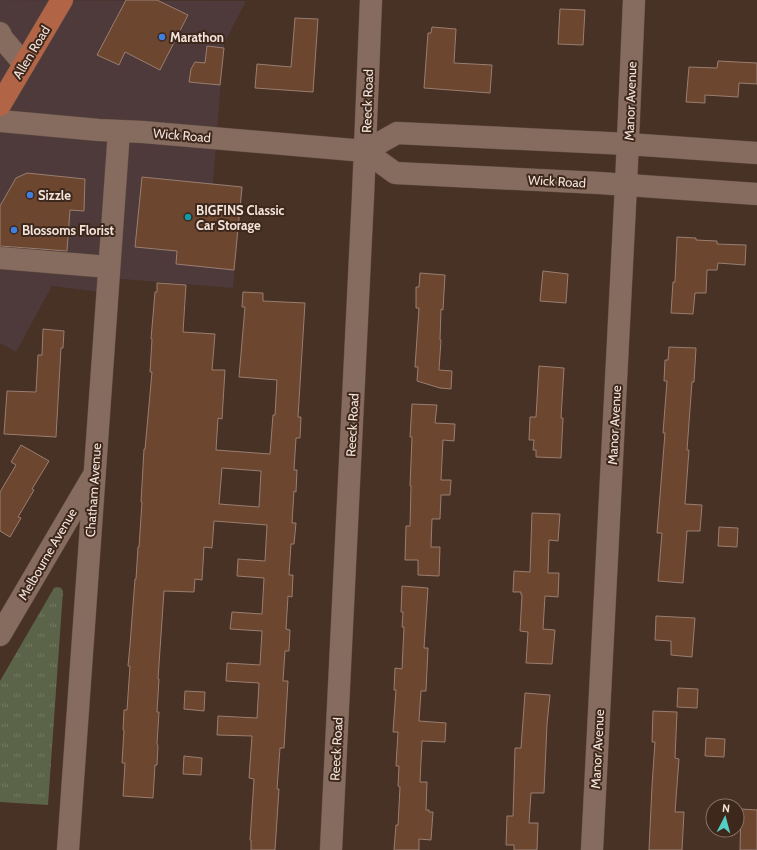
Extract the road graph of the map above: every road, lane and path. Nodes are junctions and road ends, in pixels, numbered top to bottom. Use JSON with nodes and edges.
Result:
{"nodes":[{"id":1,"x":62,"y":0,"type":"edge"},
{"id":2,"x":371,"y":0,"type":"edge"},
{"id":3,"x":634,"y":0,"type":"edge"},
{"id":4,"x":0,"y":33,"type":"edge"},
{"id":5,"x":24,"y":64,"type":"junction"},
{"id":6,"x":0,"y":105,"type":"edge"},
{"id":7,"x":0,"y":121,"type":"edge"},
{"id":8,"x":119,"y":131,"type":"junction"},
{"id":9,"x":628,"y":144,"type":"junction"},
{"id":10,"x":365,"y":151,"type":"junction"},
{"id":11,"x":757,"y":153,"type":"edge"},
{"id":12,"x":626,"y":185,"type":"junction"},
{"id":13,"x":757,"y":194,"type":"edge"},
{"id":14,"x":0,"y":258,"type":"edge"},
{"id":15,"x":109,"y":267,"type":"junction"},
{"id":16,"x":95,"y":473,"type":"junction"},
{"id":17,"x":0,"y":635,"type":"edge"},
{"id":18,"x":68,"y":850,"type":"edge"},
{"id":19,"x":331,"y":850,"type":"edge"},
{"id":20,"x":592,"y":850,"type":"edge"}],
"edges":[{"from":1,"to":5,"type":"main road","name":"Allen Road"},
{"from":2,"to":10,"type":"street","name":"Reeck Road"},
{"from":3,"to":9,"type":"street","name":"Manor Avenue"},
{"from":4,"to":5,"type":"street"},
{"from":5,"to":6,"type":"main road","name":"Allen Road"},
{"from":7,"to":8,"type":"street","name":"Wick Road"},
{"from":8,"to":10,"type":"street","name":"Wick Road"},
{"from":8,"to":15,"type":"street","name":"Chatham Avenue"},
{"from":9,"to":10,"type":"street"},
{"from":9,"to":11,"type":"street"},
{"from":9,"to":12,"type":"street","name":"Manor Avenue"},
{"from":10,"to":12,"type":"street","name":"Wick Road"},
{"from":10,"to":19,"type":"street","name":"Reeck Road"},
{"from":12,"to":13,"type":"street","name":"Wick Road"},
{"from":12,"to":20,"type":"street","name":"Manor Avenue"},
{"from":14,"to":15,"type":"street"},
{"from":15,"to":16,"type":"street","name":"Chatham Avenue"},
{"from":16,"to":17,"type":"street","name":"Melbourne Avenue"},
{"from":16,"to":18,"type":"street","name":"Chatham Avenue"}]}
